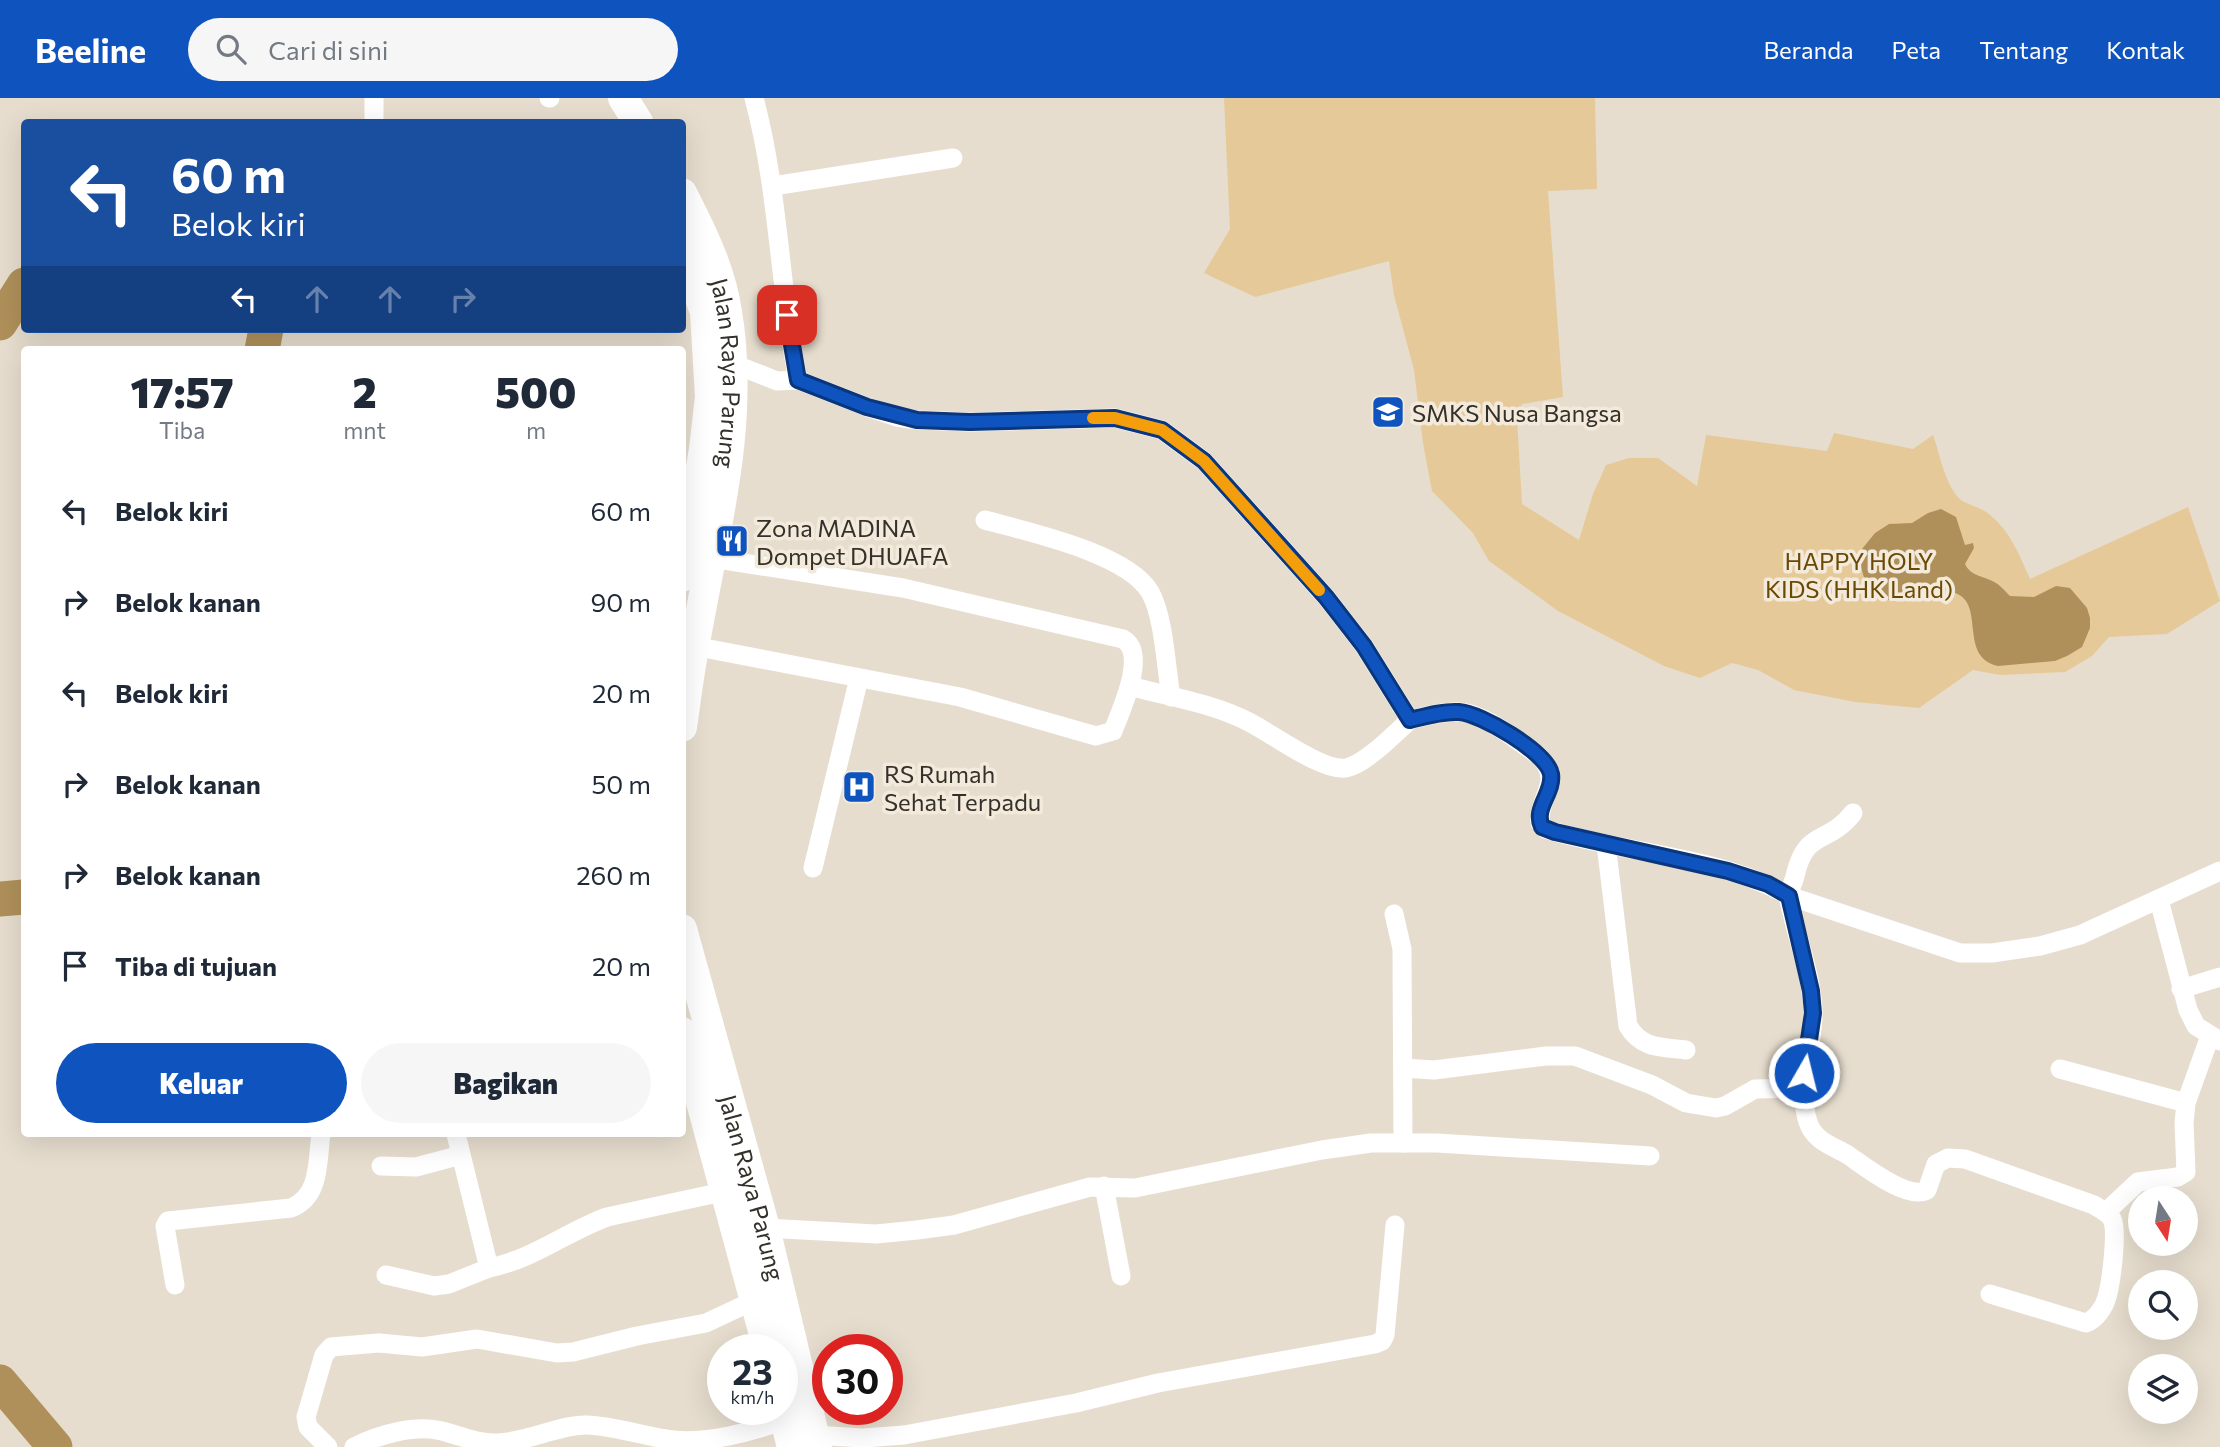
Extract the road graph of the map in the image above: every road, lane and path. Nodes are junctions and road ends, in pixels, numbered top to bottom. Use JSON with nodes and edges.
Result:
{"nodes":[{"id":1,"x":374,"y":98,"type":"edge"},
{"id":2,"x":601,"y":98,"type":"edge"},
{"id":3,"x":623,"y":98,"type":"edge"},
{"id":4,"x":754,"y":98,"type":"edge"},
{"id":5,"x":374,"y":119,"type":"edge"},
{"id":6,"x":612,"y":119,"type":"edge"},
{"id":7,"x":636,"y":119,"type":"edge"},
{"id":8,"x":953,"y":158,"type":"dead end"},
{"id":9,"x":773,"y":186,"type":"junction"},
{"id":10,"x":686,"y":202,"type":"edge"},
{"id":11,"x":686,"y":259,"type":"edge"},
{"id":12,"x":734,"y":364,"type":"junction"},
{"id":13,"x":789,"y":380,"type":"junction"},
{"id":14,"x":985,"y":520,"type":"dead end"},
{"id":15,"x":686,"y":555,"type":"edge"},
{"id":16,"x":711,"y":558,"type":"junction"},
{"id":17,"x":688,"y":645,"type":"edge"},
{"id":18,"x":686,"y":672,"type":"edge"},
{"id":19,"x":859,"y":678,"type":"junction"},
{"id":20,"x":1130,"y":686,"type":"junction"},
{"id":21,"x":1171,"y":697,"type":"junction"},
{"id":22,"x":1410,"y":720,"type":"junction"},
{"id":23,"x":1853,"y":813,"type":"dead end"},
{"id":24,"x":1606,"y":844,"type":"junction"},
{"id":25,"x":813,"y":868,"type":"dead end"},
{"id":26,"x":2220,"y":871,"type":"edge"},
{"id":27,"x":1789,"y":896,"type":"junction"},
{"id":28,"x":2159,"y":900,"type":"junction"},
{"id":29,"x":1394,"y":914,"type":"dead end"},
{"id":30,"x":686,"y":943,"type":"edge"},
{"id":31,"x":2220,"y":978,"type":"edge"},
{"id":32,"x":2181,"y":989,"type":"junction"},
{"id":33,"x":2215,"y":1039,"type":"edge"},
{"id":34,"x":686,"y":1046,"type":"edge"},
{"id":35,"x":1686,"y":1050,"type":"dead end"},
{"id":36,"x":1403,"y":1068,"type":"junction"},
{"id":37,"x":2060,"y":1069,"type":"dead end"},
{"id":38,"x":1804,"y":1088,"type":"junction"},
{"id":39,"x":2186,"y":1103,"type":"junction"},
{"id":40,"x":321,"y":1137,"type":"edge"},
{"id":41,"x":457,"y":1137,"type":"edge"},
{"id":42,"x":1403,"y":1143,"type":"junction"},
{"id":43,"x":461,"y":1155,"type":"junction"},
{"id":44,"x":1650,"y":1156,"type":"dead end"},
{"id":45,"x":382,"y":1166,"type":"dead end"},
{"id":46,"x":1104,"y":1186,"type":"junction"},
{"id":47,"x":727,"y":1191,"type":"junction"},
{"id":48,"x":2106,"y":1212,"type":"junction"},
{"id":49,"x":1395,"y":1225,"type":"dead end"},
{"id":50,"x":765,"y":1228,"type":"junction"},
{"id":51,"x":489,"y":1268,"type":"junction"},
{"id":52,"x":386,"y":1275,"type":"dead end"},
{"id":53,"x":1121,"y":1276,"type":"dead end"},
{"id":54,"x":175,"y":1285,"type":"dead end"},
{"id":55,"x":1990,"y":1294,"type":"dead end"},
{"id":56,"x":755,"y":1300,"type":"junction"},
{"id":57,"x":764,"y":1334,"type":"edge"},
{"id":58,"x":798,"y":1431,"type":"edge"},
{"id":59,"x":328,"y":1447,"type":"edge"},
{"id":60,"x":354,"y":1447,"type":"edge"}],
"edges":[{"from":1,"to":5,"type":"street"},
{"from":2,"to":6,"type":"highway"},
{"from":3,"to":7,"type":"highway"},
{"from":4,"to":9,"type":"street"},
{"from":8,"to":9,"type":"street"},
{"from":9,"to":13,"type":"street"},
{"from":10,"to":12,"type":"highway","name":"Jalan Raya Parung"},
{"from":11,"to":15,"type":"highway","name":"Jalan Raya Parung"},
{"from":12,"to":13,"type":"street"},
{"from":12,"to":16,"type":"highway","name":"Jalan Raya Parung"},
{"from":13,"to":22,"type":"street"},
{"from":14,"to":21,"type":"street"},
{"from":16,"to":17,"type":"highway","name":"Jalan Raya Parung"},
{"from":16,"to":20,"type":"street"},
{"from":17,"to":18,"type":"highway","name":"Jalan Raya Parung"},
{"from":17,"to":19,"type":"street"},
{"from":19,"to":20,"type":"street"},
{"from":19,"to":25,"type":"street"},
{"from":20,"to":21,"type":"street"},
{"from":21,"to":22,"type":"street"},
{"from":22,"to":24,"type":"street"},
{"from":23,"to":27,"type":"street"},
{"from":24,"to":27,"type":"street"},
{"from":24,"to":35,"type":"street"},
{"from":26,"to":28,"type":"street"},
{"from":27,"to":28,"type":"street"},
{"from":27,"to":38,"type":"street"},
{"from":28,"to":32,"type":"street"},
{"from":29,"to":36,"type":"street"},
{"from":30,"to":50,"type":"highway","name":"Jalan Raya Parung"},
{"from":31,"to":32,"type":"street"},
{"from":32,"to":33,"type":"street"},
{"from":33,"to":39,"type":"street"},
{"from":34,"to":47,"type":"highway","name":"Jalan Raya Parung"},
{"from":36,"to":38,"type":"street"},
{"from":36,"to":42,"type":"street"},
{"from":37,"to":39,"type":"street"},
{"from":38,"to":48,"type":"street"},
{"from":39,"to":48,"type":"street"},
{"from":40,"to":54,"type":"street"},
{"from":41,"to":43,"type":"street"},
{"from":42,"to":44,"type":"street"},
{"from":42,"to":46,"type":"street"},
{"from":43,"to":45,"type":"street"},
{"from":43,"to":51,"type":"street"},
{"from":46,"to":50,"type":"street"},
{"from":46,"to":53,"type":"street"},
{"from":47,"to":51,"type":"street"},
{"from":47,"to":56,"type":"highway","name":"Jalan Raya Parung"},
{"from":48,"to":55,"type":"street"},
{"from":49,"to":58,"type":"street"},
{"from":50,"to":58,"type":"highway","name":"Jalan Raya Parung"},
{"from":51,"to":52,"type":"street"},
{"from":56,"to":57,"type":"highway","name":"Jalan Raya Parung"},
{"from":56,"to":59,"type":"street"},
{"from":58,"to":60,"type":"street"}]}
